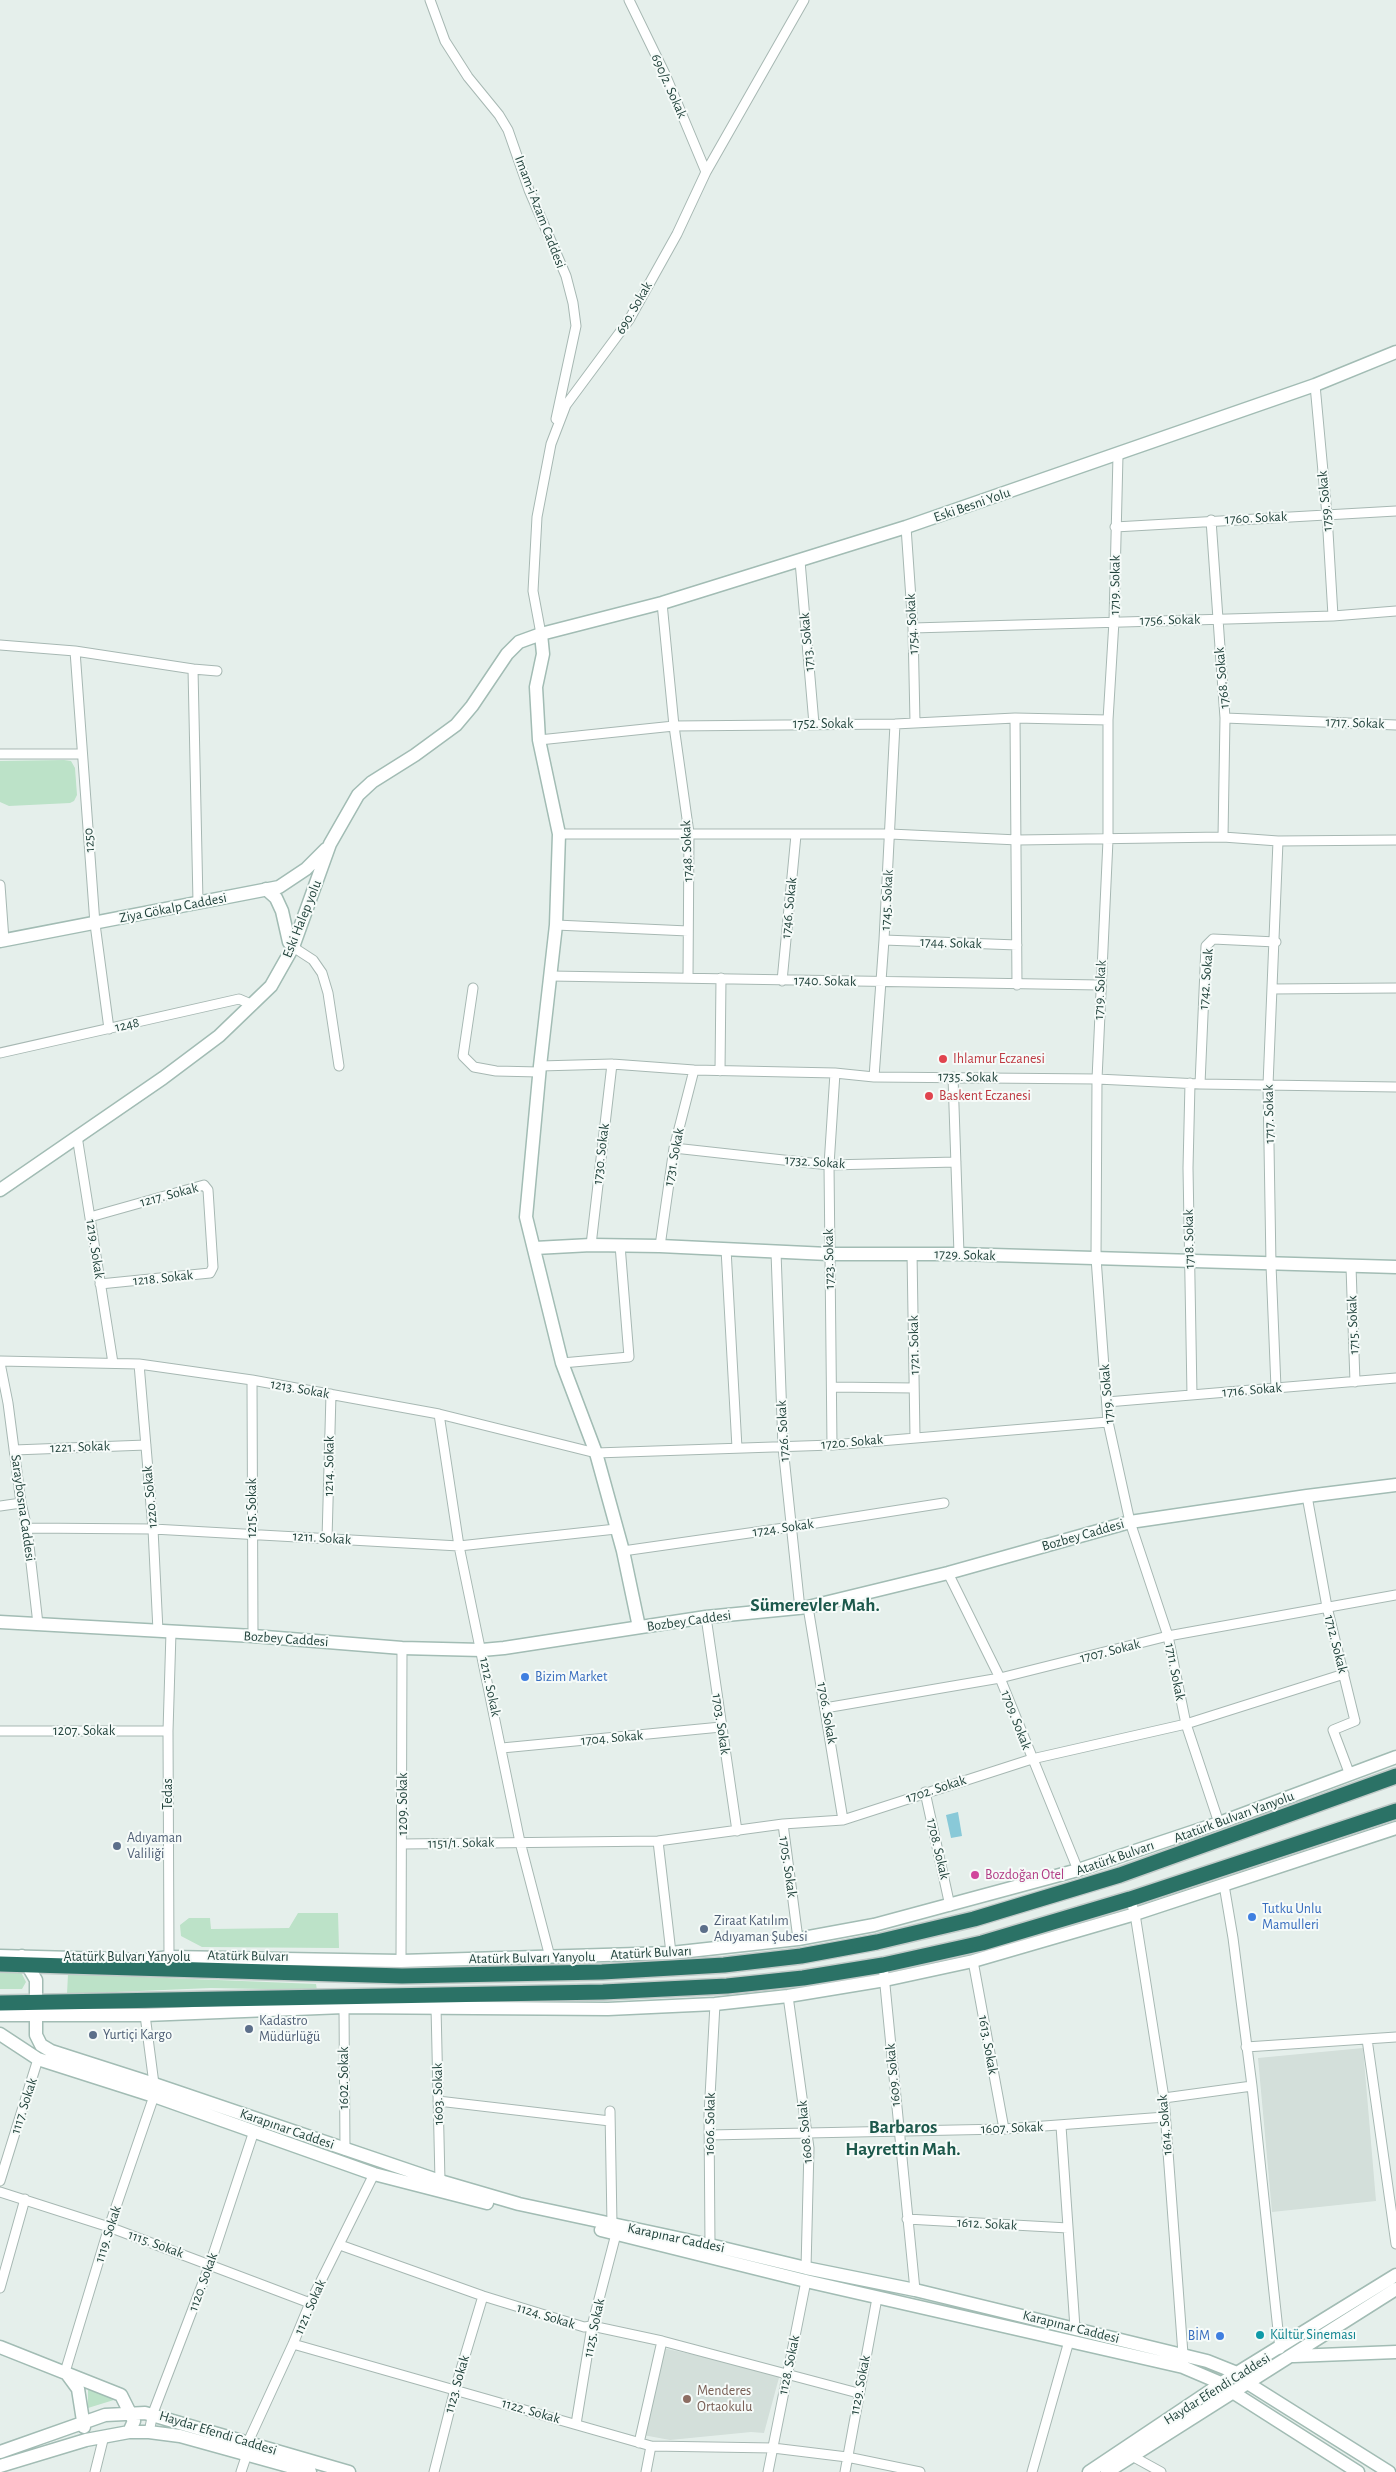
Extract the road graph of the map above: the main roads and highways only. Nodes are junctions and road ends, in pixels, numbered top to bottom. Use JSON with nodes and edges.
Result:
{"nodes":[{"id":1,"x":1396,"y":1776,"type":"edge"},
{"id":2,"x":1396,"y":1811,"type":"edge"},
{"id":3,"x":0,"y":1964,"type":"edge"},
{"id":4,"x":0,"y":2003,"type":"edge"}],
"edges":[{"from":1,"to":3,"type":"highway","name":"Atatürk Bulvarı"},
{"from":2,"to":4,"type":"highway"}]}
